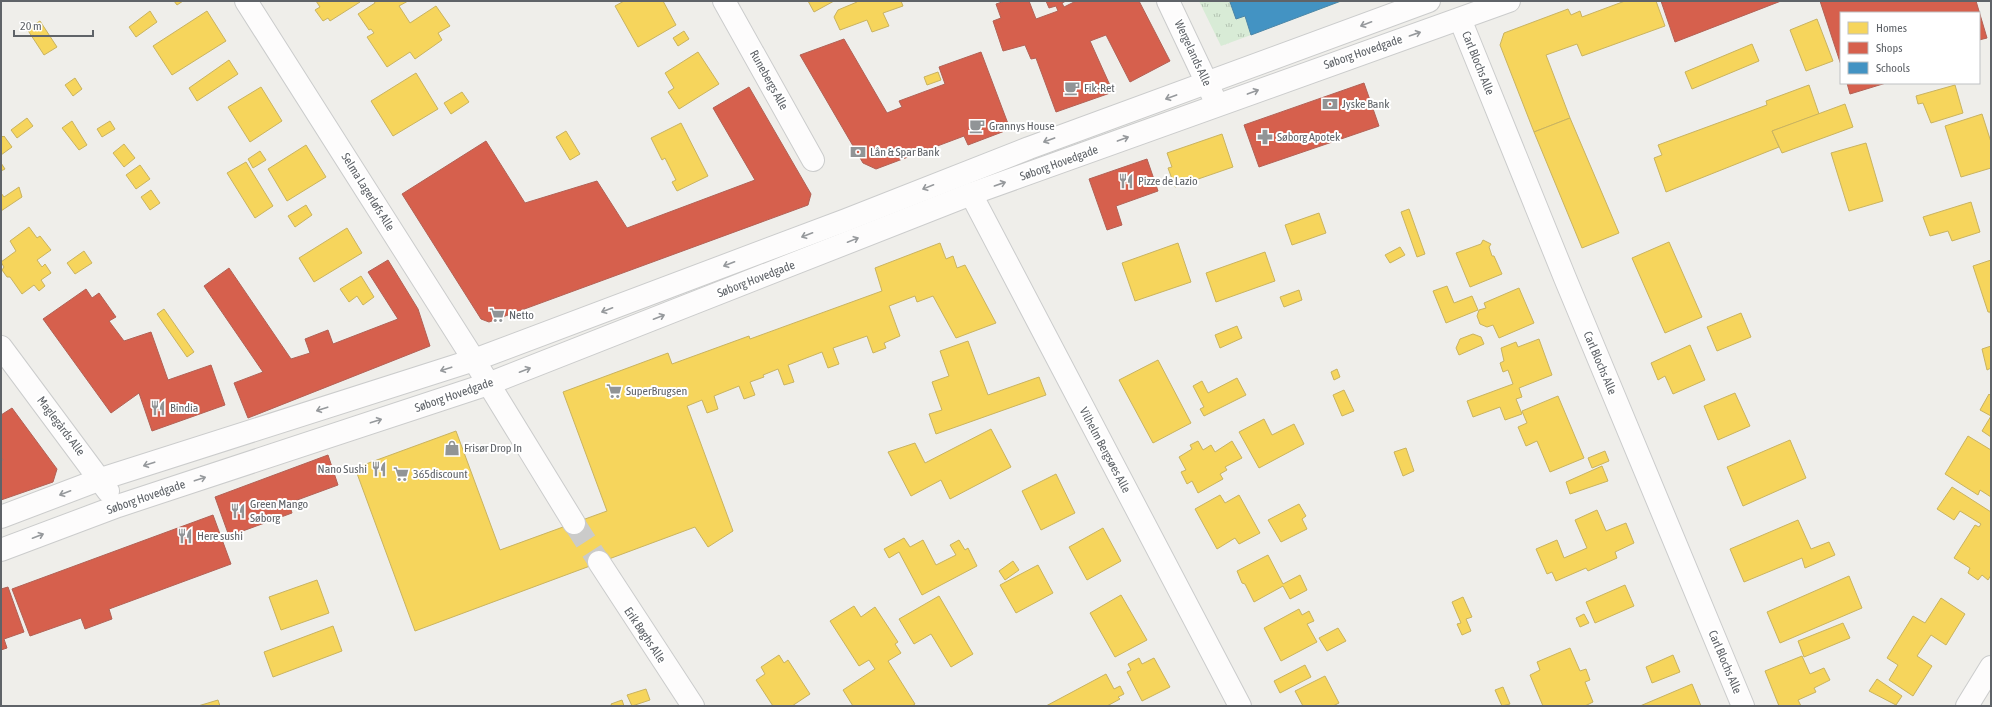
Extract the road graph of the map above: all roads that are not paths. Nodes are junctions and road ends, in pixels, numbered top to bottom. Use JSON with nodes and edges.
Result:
{"nodes":[{"id":1,"x":246,"y":1,"type":"edge"},
{"id":2,"x":724,"y":1,"type":"edge"},
{"id":3,"x":1168,"y":1,"type":"edge"},
{"id":4,"x":1429,"y":1,"type":"edge"},
{"id":5,"x":1509,"y":1,"type":"edge"},
{"id":6,"x":1460,"y":19,"type":"junction"},
{"id":7,"x":1208,"y":83,"type":"junction"},
{"id":8,"x":1217,"y":105,"type":"junction"},
{"id":9,"x":813,"y":160,"type":"dead end"},
{"id":10,"x":971,"y":194,"type":"junction"},
{"id":11,"x":1,"y":347,"type":"edge"},
{"id":12,"x":474,"y":360,"type":"junction"},
{"id":13,"x":488,"y":384,"type":"junction"},
{"id":14,"x":101,"y":479,"type":"junction"},
{"id":15,"x":118,"y":506,"type":"junction"},
{"id":16,"x":1,"y":517,"type":"edge"},
{"id":17,"x":574,"y":523,"type":"tunnel mouth"},
{"id":18,"x":1,"y":550,"type":"edge"},
{"id":19,"x":599,"y":562,"type":"tunnel mouth"},
{"id":20,"x":1991,"y":668,"type":"edge"},
{"id":21,"x":693,"y":706,"type":"edge"},
{"id":22,"x":1240,"y":706,"type":"edge"},
{"id":23,"x":1743,"y":706,"type":"edge"},
{"id":24,"x":1967,"y":706,"type":"edge"}],
"edges":[{"from":1,"to":12,"type":"street","name":"Selma Lagerløfs Alle"},
{"from":2,"to":9,"type":"street","name":"Runebergs Alle"},
{"from":3,"to":7,"type":"street","name":"Wergelands Alle"},
{"from":4,"to":7,"type":"street","name":"Søborg Hovedgade","one_way":true},
{"from":5,"to":6,"type":"street","name":"Søborg Hovedgade"},
{"from":8,"to":6,"type":"street","name":"Søborg Hovedgade","one_way":true},
{"from":6,"to":23,"type":"street","name":"Carl Blochs Alle"},
{"from":7,"to":8,"type":"street","name":"Wergelands Alle"},
{"from":7,"to":12,"type":"street","name":"Søborg Hovedgade","one_way":true},
{"from":10,"to":8,"type":"street","name":"Søborg Hovedgade","one_way":true},
{"from":13,"to":10,"type":"street","name":"Søborg Hovedgade","one_way":true},
{"from":10,"to":22,"type":"street","name":"Vilhelm Bergsøes Alle"},
{"from":11,"to":14,"type":"street","name":"Maglegårds Alle"},
{"from":12,"to":13,"type":"street","name":"Selma Lagerløfs Alle"},
{"from":12,"to":14,"type":"street","name":"Søborg Hovedgade","one_way":true},
{"from":15,"to":13,"type":"street","name":"Søborg Hovedgade","one_way":true},
{"from":13,"to":17,"type":"street"},
{"from":14,"to":15,"type":"street","name":"Maglegårds Alle"},
{"from":14,"to":16,"type":"street","name":"Søborg Hovedgade","one_way":true},
{"from":18,"to":15,"type":"street","name":"Søborg Hovedgade","one_way":true},
{"from":19,"to":21,"type":"street","name":"Erik Bøghs Alle"},
{"from":20,"to":24,"type":"street"}]}
